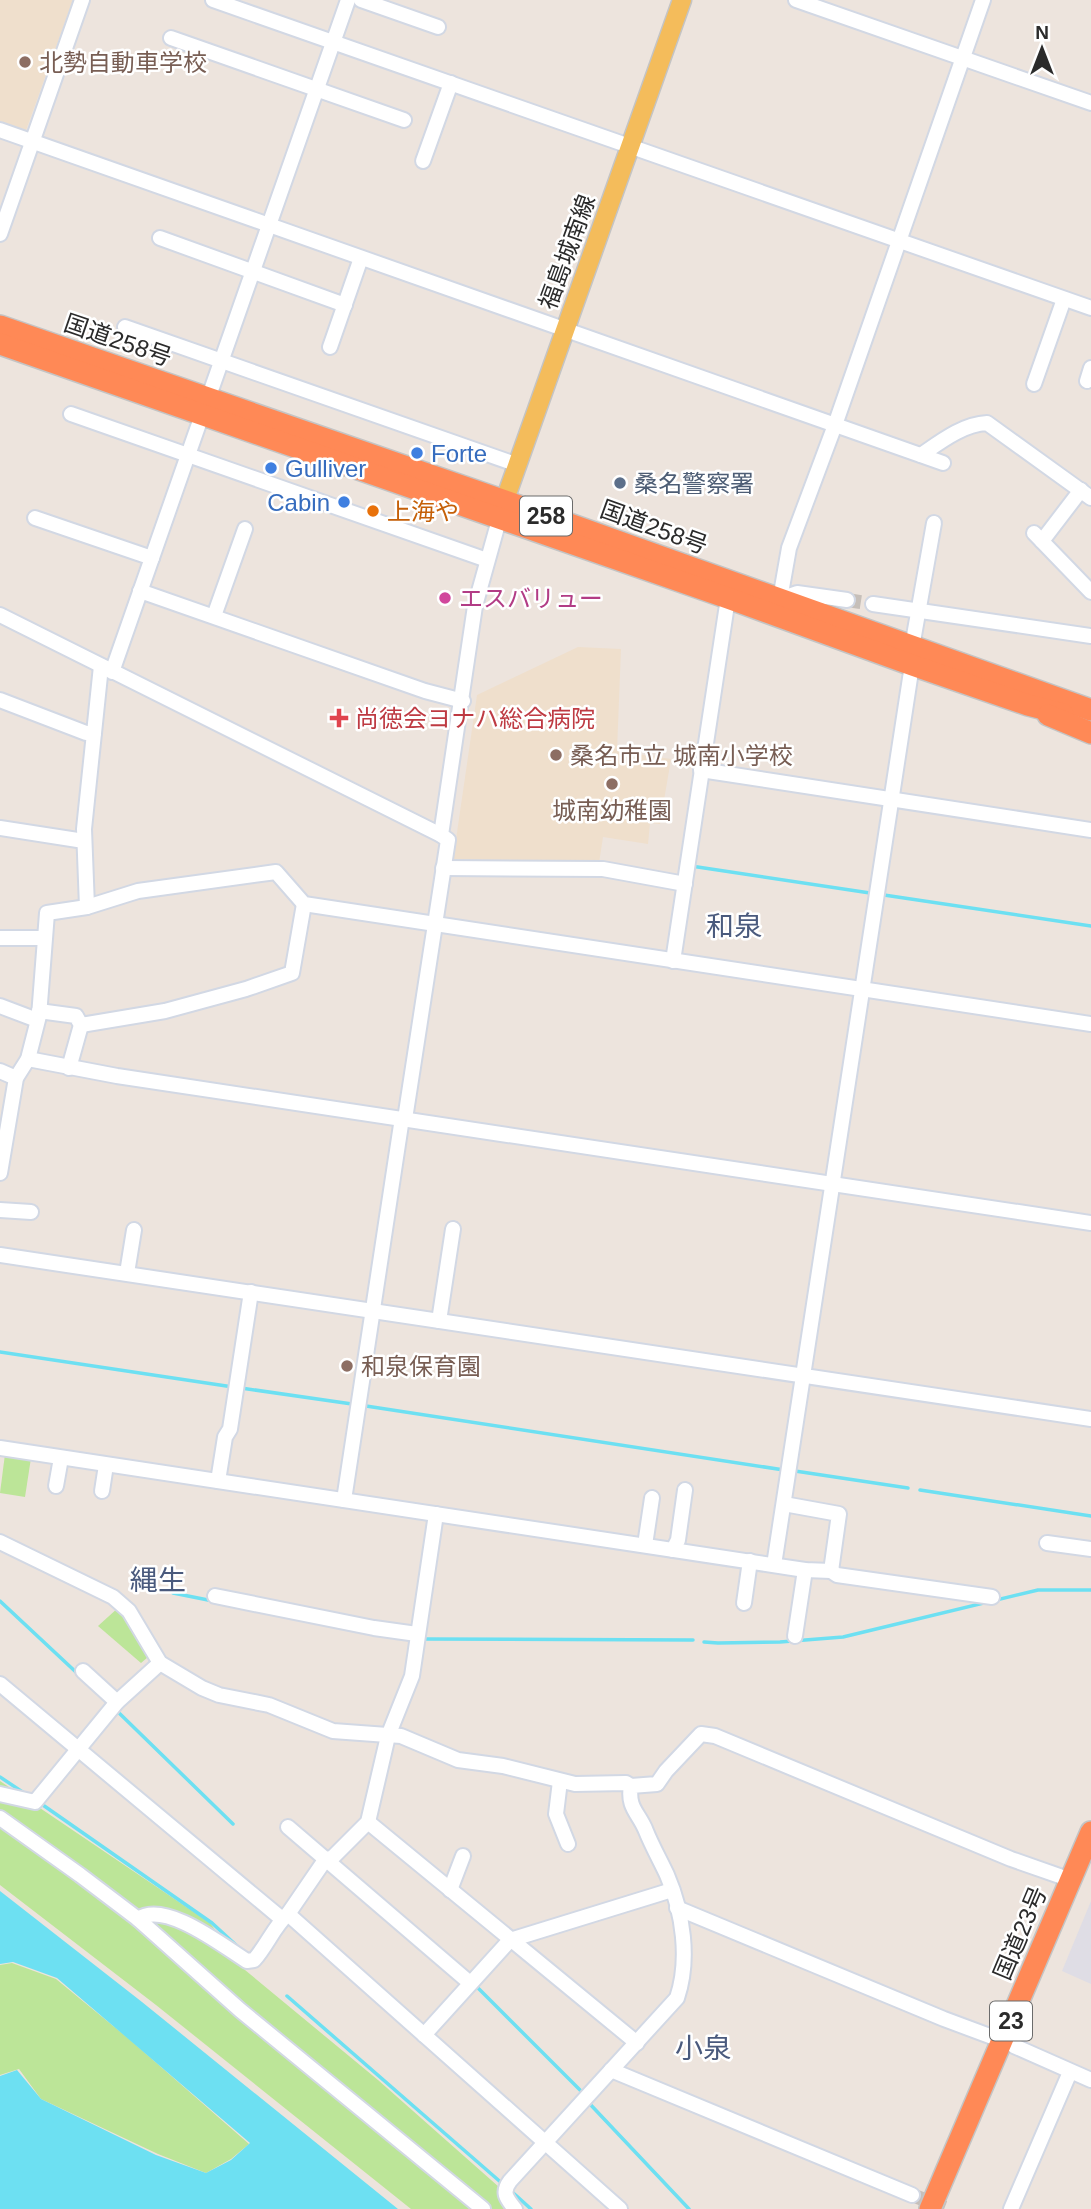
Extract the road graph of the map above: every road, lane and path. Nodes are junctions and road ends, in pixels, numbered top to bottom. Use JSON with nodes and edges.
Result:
{"nodes":[{"id":1,"x":82,"y":0,"type":"edge"},
{"id":2,"x":213,"y":0,"type":"edge"},
{"id":3,"x":348,"y":0,"type":"edge"},
{"id":4,"x":361,"y":0,"type":"edge"},
{"id":5,"x":682,"y":0,"type":"edge"},
{"id":6,"x":796,"y":0,"type":"edge"},
{"id":7,"x":983,"y":0,"type":"edge"},
{"id":8,"x":438,"y":26,"type":"dead end"},
{"id":9,"x":171,"y":38,"type":"dead end"},
{"id":10,"x":333,"y":42,"type":"junction"},
{"id":11,"x":962,"y":59,"type":"junction"},
{"id":12,"x":451,"y":83,"type":"junction"},
{"id":13,"x":316,"y":89,"type":"junction"},
{"id":14,"x":1091,"y":103,"type":"edge"},
{"id":15,"x":404,"y":120,"type":"dead end"},
{"id":16,"x":0,"y":130,"type":"edge"},
{"id":17,"x":33,"y":142,"type":"junction"},
{"id":18,"x":630,"y":148,"type":"junction"},
{"id":19,"x":423,"y":161,"type":"dead end"},
{"id":20,"x":269,"y":225,"type":"junction"},
{"id":21,"x":0,"y":234,"type":"edge"},
{"id":22,"x":160,"y":238,"type":"dead end"},
{"id":23,"x":899,"y":240,"type":"junction"},
{"id":24,"x":361,"y":258,"type":"junction"},
{"id":25,"x":252,"y":273,"type":"junction"},
{"id":26,"x":1064,"y":299,"type":"junction"},
{"id":27,"x":345,"y":305,"type":"junction"},
{"id":28,"x":1091,"y":308,"type":"edge"},
{"id":29,"x":0,"y":327,"type":"edge"},
{"id":30,"x":125,"y":327,"type":"dead end"},
{"id":31,"x":566,"y":330,"type":"junction"},
{"id":32,"x":0,"y":344,"type":"edge"},
{"id":33,"x":330,"y":347,"type":"dead end"},
{"id":34,"x":222,"y":361,"type":"junction"},
{"id":35,"x":1034,"y":384,"type":"dead end"},
{"id":36,"x":205,"y":407,"type":"junction"},
{"id":37,"x":71,"y":414,"type":"dead end"},
{"id":38,"x":835,"y":425,"type":"junction"},
{"id":39,"x":188,"y":455,"type":"junction"},
{"id":40,"x":921,"y":455,"type":"junction"},
{"id":41,"x":943,"y":463,"type":"dead end"},
{"id":42,"x":518,"y":465,"type":"junction"},
{"id":43,"x":1086,"y":494,"type":"edge"},
{"id":44,"x":502,"y":510,"type":"junction"},
{"id":45,"x":35,"y":517,"type":"dead end"},
{"id":46,"x":934,"y":523,"type":"dead end"},
{"id":47,"x":245,"y":529,"type":"dead end"},
{"id":48,"x":152,"y":558,"type":"junction"},
{"id":49,"x":487,"y":560,"type":"junction"},
{"id":50,"x":140,"y":591,"type":"junction"},
{"id":51,"x":1091,"y":592,"type":"edge"},
{"id":52,"x":728,"y":598,"type":"junction"},
{"id":53,"x":780,"y":599,"type":"junction"},
{"id":54,"x":847,"y":600,"type":"tunnel mouth"},
{"id":55,"x":873,"y":604,"type":"tunnel mouth"},
{"id":56,"x":919,"y":610,"type":"junction"},
{"id":57,"x":0,"y":615,"type":"edge"},
{"id":58,"x":214,"y":616,"type":"junction"},
{"id":59,"x":1091,"y":636,"type":"edge"},
{"id":60,"x":912,"y":656,"type":"junction"},
{"id":61,"x":106,"y":669,"type":"junction"},
{"id":62,"x":0,"y":700,"type":"edge"},
{"id":63,"x":463,"y":701,"type":"junction"},
{"id":64,"x":1028,"y":705,"type":"junction"},
{"id":65,"x":1085,"y":706,"type":"edge"},
{"id":66,"x":1091,"y":724,"type":"edge"},
{"id":67,"x":94,"y":733,"type":"junction"},
{"id":68,"x":1091,"y":733,"type":"edge"},
{"id":69,"x":701,"y":770,"type":"junction"},
{"id":70,"x":891,"y":800,"type":"junction"},
{"id":71,"x":0,"y":828,"type":"edge"},
{"id":72,"x":1091,"y":830,"type":"edge"},
{"id":73,"x":442,"y":835,"type":"junction"},
{"id":74,"x":84,"y":841,"type":"junction"},
{"id":75,"x":443,"y":868,"type":"junction"},
{"id":76,"x":685,"y":884,"type":"junction"},
{"id":77,"x":304,"y":904,"type":"junction"},
{"id":78,"x":87,"y":907,"type":"junction"},
{"id":79,"x":434,"y":924,"type":"junction"},
{"id":80,"x":0,"y":938,"type":"edge"},
{"id":81,"x":44,"y":938,"type":"junction"},
{"id":82,"x":673,"y":961,"type":"junction"},
{"id":83,"x":862,"y":989,"type":"junction"},
{"id":84,"x":0,"y":1006,"type":"edge"},
{"id":85,"x":38,"y":1016,"type":"junction"},
{"id":86,"x":81,"y":1024,"type":"junction"},
{"id":87,"x":1091,"y":1024,"type":"edge"},
{"id":88,"x":28,"y":1059,"type":"junction"},
{"id":89,"x":69,"y":1068,"type":"junction"},
{"id":90,"x":0,"y":1070,"type":"edge"},
{"id":91,"x":16,"y":1078,"type":"junction"},
{"id":92,"x":404,"y":1119,"type":"junction"},
{"id":93,"x":0,"y":1173,"type":"edge"},
{"id":94,"x":833,"y":1183,"type":"junction"},
{"id":95,"x":0,"y":1210,"type":"edge"},
{"id":96,"x":31,"y":1212,"type":"dead end"},
{"id":97,"x":1091,"y":1223,"type":"edge"},
{"id":98,"x":453,"y":1229,"type":"dead end"},
{"id":99,"x":134,"y":1230,"type":"dead end"},
{"id":100,"x":0,"y":1255,"type":"edge"},
{"id":101,"x":127,"y":1273,"type":"junction"},
{"id":102,"x":251,"y":1292,"type":"junction"},
{"id":103,"x":373,"y":1311,"type":"junction"},
{"id":104,"x":439,"y":1321,"type":"junction"},
{"id":105,"x":803,"y":1375,"type":"junction"},
{"id":106,"x":1091,"y":1419,"type":"edge"},
{"id":107,"x":0,"y":1448,"type":"edge"},
{"id":108,"x":61,"y":1458,"type":"junction"},
{"id":109,"x":106,"y":1465,"type":"junction"},
{"id":110,"x":218,"y":1481,"type":"junction"},
{"id":111,"x":56,"y":1486,"type":"dead end"},
{"id":112,"x":685,"y":1490,"type":"dead end"},
{"id":113,"x":102,"y":1491,"type":"dead end"},
{"id":114,"x":652,"y":1498,"type":"dead end"},
{"id":115,"x":344,"y":1500,"type":"junction"},
{"id":116,"x":783,"y":1504,"type":"junction"},
{"id":117,"x":436,"y":1514,"type":"junction"},
{"id":118,"x":0,"y":1542,"type":"edge"},
{"id":119,"x":1046,"y":1542,"type":"dead end"},
{"id":120,"x":645,"y":1545,"type":"junction"},
{"id":121,"x":1091,"y":1549,"type":"edge"},
{"id":122,"x":673,"y":1550,"type":"junction"},
{"id":123,"x":750,"y":1561,"type":"junction"},
{"id":124,"x":774,"y":1565,"type":"junction"},
{"id":125,"x":804,"y":1570,"type":"junction"},
{"id":126,"x":831,"y":1571,"type":"junction"},
{"id":127,"x":215,"y":1596,"type":"dead end"},
{"id":128,"x":992,"y":1597,"type":"dead end"},
{"id":129,"x":744,"y":1603,"type":"dead end"},
{"id":130,"x":417,"y":1634,"type":"junction"},
{"id":131,"x":795,"y":1636,"type":"dead end"},
{"id":132,"x":160,"y":1663,"type":"junction"},
{"id":133,"x":83,"y":1671,"type":"dead end"},
{"id":134,"x":0,"y":1684,"type":"edge"},
{"id":135,"x":117,"y":1702,"type":"junction"},
{"id":136,"x":388,"y":1736,"type":"junction"},
{"id":137,"x":79,"y":1749,"type":"junction"},
{"id":138,"x":560,"y":1781,"type":"junction"},
{"id":139,"x":631,"y":1786,"type":"junction"},
{"id":140,"x":0,"y":1794,"type":"edge"},
{"id":141,"x":0,"y":1818,"type":"edge"},
{"id":142,"x":368,"y":1822,"type":"junction"},
{"id":143,"x":288,"y":1827,"type":"dead end"},
{"id":144,"x":1091,"y":1832,"type":"edge"},
{"id":145,"x":568,"y":1844,"type":"dead end"},
{"id":146,"x":463,"y":1856,"type":"dead end"},
{"id":147,"x":325,"y":1860,"type":"junction"},
{"id":148,"x":1091,"y":1864,"type":"edge"},
{"id":149,"x":1070,"y":1880,"type":"junction"},
{"id":150,"x":450,"y":1890,"type":"junction"},
{"id":151,"x":672,"y":1890,"type":"junction"},
{"id":152,"x":677,"y":1908,"type":"junction"},
{"id":153,"x":285,"y":1917,"type":"junction"},
{"id":154,"x":138,"y":1919,"type":"junction"},
{"id":155,"x":510,"y":1940,"type":"junction"},
{"id":156,"x":471,"y":1983,"type":"junction"},
{"id":157,"x":424,"y":2035,"type":"junction"},
{"id":158,"x":636,"y":2043,"type":"junction"},
{"id":159,"x":1008,"y":2043,"type":"junction"},
{"id":160,"x":611,"y":2070,"type":"junction"},
{"id":161,"x":1070,"y":2072,"type":"junction"},
{"id":162,"x":1091,"y":2080,"type":"edge"},
{"id":163,"x":545,"y":2142,"type":"junction"},
{"id":164,"x":912,"y":2195,"type":"tunnel mouth"},
{"id":165,"x":483,"y":2209,"type":"edge"},
{"id":166,"x":515,"y":2209,"type":"edge"},
{"id":167,"x":620,"y":2209,"type":"edge"},
{"id":168,"x":930,"y":2209,"type":"edge"},
{"id":169,"x":944,"y":2209,"type":"edge"},
{"id":170,"x":1011,"y":2209,"type":"edge"}],
"edges":[{"from":1,"to":17,"type":"street"},
{"from":2,"to":10,"type":"street"},
{"from":3,"to":10,"type":"street"},
{"from":4,"to":8,"type":"street"},
{"from":5,"to":18,"type":"main road","name":"福島城南線"},
{"from":6,"to":11,"type":"street"},
{"from":7,"to":11,"type":"street"},
{"from":9,"to":13,"type":"street"},
{"from":10,"to":12,"type":"street"},
{"from":10,"to":13,"type":"street"},
{"from":11,"to":14,"type":"street"},
{"from":11,"to":23,"type":"street"},
{"from":12,"to":18,"type":"street"},
{"from":12,"to":19,"type":"street"},
{"from":13,"to":15,"type":"street"},
{"from":13,"to":20,"type":"street"},
{"from":16,"to":17,"type":"street"},
{"from":17,"to":20,"type":"street"},
{"from":17,"to":21,"type":"street"},
{"from":18,"to":23,"type":"street"},
{"from":18,"to":31,"type":"main road","name":"福島城南線"},
{"from":20,"to":24,"type":"street"},
{"from":20,"to":25,"type":"street"},
{"from":22,"to":25,"type":"street"},
{"from":23,"to":26,"type":"street"},
{"from":23,"to":38,"type":"street"},
{"from":24,"to":27,"type":"street"},
{"from":24,"to":31,"type":"street"},
{"from":25,"to":27,"type":"street"},
{"from":25,"to":34,"type":"street"},
{"from":26,"to":28,"type":"street"},
{"from":26,"to":35,"type":"street"},
{"from":27,"to":33,"type":"street"},
{"from":29,"to":36,"type":"highway","name":"国道258号","number":"258"},
{"from":30,"to":34,"type":"street"},
{"from":31,"to":38,"type":"street"},
{"from":31,"to":42,"type":"main road","name":"福島城南線"},
{"from":32,"to":36,"type":"highway","name":"国道258号","number":"258"},
{"from":34,"to":36,"type":"street"},
{"from":34,"to":42,"type":"street"},
{"from":36,"to":39,"type":"street"},
{"from":36,"to":44,"type":"highway","name":"国道258号","number":"258"},
{"from":37,"to":39,"type":"street"},
{"from":38,"to":40,"type":"street"},
{"from":38,"to":53,"type":"street"},
{"from":39,"to":48,"type":"street"},
{"from":39,"to":49,"type":"street"},
{"from":40,"to":41,"type":"street"},
{"from":40,"to":43,"type":"street"},
{"from":42,"to":44,"type":"main road","name":"福島城南線"},
{"from":43,"to":51,"type":"street"},
{"from":44,"to":49,"type":"street"},
{"from":44,"to":52,"type":"highway","name":"国道258号","number":"258"},
{"from":44,"to":53,"type":"highway","name":"国道258号","number":"258"},
{"from":45,"to":48,"type":"street"},
{"from":46,"to":56,"type":"street"},
{"from":47,"to":58,"type":"street"},
{"from":48,"to":50,"type":"street"},
{"from":49,"to":63,"type":"street"},
{"from":50,"to":58,"type":"street"},
{"from":50,"to":61,"type":"street"},
{"from":52,"to":60,"type":"highway","name":"国道258号","number":"258"},
{"from":52,"to":69,"type":"street"},
{"from":53,"to":54,"type":"street"},
{"from":53,"to":60,"type":"highway","name":"国道258号","number":"258"},
{"from":55,"to":56,"type":"street"},
{"from":56,"to":59,"type":"street"},
{"from":56,"to":60,"type":"street"},
{"from":57,"to":61,"type":"street"},
{"from":58,"to":63,"type":"street"},
{"from":60,"to":64,"type":"highway","name":"国道258号","number":"258"},
{"from":60,"to":65,"type":"highway","name":"国道258号","number":"258"},
{"from":60,"to":70,"type":"street"},
{"from":61,"to":67,"type":"street"},
{"from":61,"to":73,"type":"street"},
{"from":62,"to":67,"type":"street"},
{"from":63,"to":73,"type":"street"},
{"from":64,"to":66,"type":"highway","name":"国道258号","number":"258"},
{"from":64,"to":68,"type":"highway","number":"258"},
{"from":67,"to":74,"type":"street"},
{"from":69,"to":70,"type":"street"},
{"from":69,"to":76,"type":"street"},
{"from":70,"to":72,"type":"street"},
{"from":70,"to":83,"type":"street"},
{"from":71,"to":74,"type":"street"},
{"from":73,"to":75,"type":"street"},
{"from":74,"to":78,"type":"street"},
{"from":75,"to":76,"type":"street"},
{"from":75,"to":79,"type":"street"},
{"from":76,"to":82,"type":"street"},
{"from":77,"to":78,"type":"street"},
{"from":77,"to":79,"type":"street"},
{"from":77,"to":86,"type":"street"},
{"from":78,"to":81,"type":"street"},
{"from":79,"to":82,"type":"street"},
{"from":79,"to":92,"type":"street"},
{"from":80,"to":81,"type":"street"},
{"from":81,"to":85,"type":"street"},
{"from":82,"to":83,"type":"street"},
{"from":83,"to":87,"type":"street"},
{"from":83,"to":94,"type":"street"},
{"from":84,"to":85,"type":"street"},
{"from":85,"to":86,"type":"street"},
{"from":85,"to":88,"type":"street"},
{"from":86,"to":89,"type":"street"},
{"from":88,"to":89,"type":"street"},
{"from":88,"to":91,"type":"street"},
{"from":89,"to":92,"type":"street"},
{"from":90,"to":91,"type":"street"},
{"from":91,"to":93,"type":"street"},
{"from":92,"to":94,"type":"street"},
{"from":92,"to":103,"type":"street"},
{"from":94,"to":97,"type":"street"},
{"from":94,"to":105,"type":"street"},
{"from":95,"to":96,"type":"street"},
{"from":98,"to":104,"type":"street"},
{"from":99,"to":101,"type":"street"},
{"from":100,"to":101,"type":"street"},
{"from":101,"to":102,"type":"street"},
{"from":102,"to":103,"type":"street"},
{"from":102,"to":110,"type":"street"},
{"from":103,"to":104,"type":"street"},
{"from":103,"to":115,"type":"street"},
{"from":104,"to":105,"type":"street"},
{"from":105,"to":106,"type":"street"},
{"from":105,"to":116,"type":"street"},
{"from":107,"to":108,"type":"street"},
{"from":108,"to":109,"type":"street"},
{"from":108,"to":111,"type":"street"},
{"from":109,"to":110,"type":"street"},
{"from":109,"to":113,"type":"street"},
{"from":110,"to":115,"type":"street"},
{"from":112,"to":122,"type":"street"},
{"from":114,"to":120,"type":"street"},
{"from":115,"to":117,"type":"street"},
{"from":116,"to":124,"type":"street"},
{"from":116,"to":126,"type":"street"},
{"from":117,"to":120,"type":"street"},
{"from":117,"to":130,"type":"street"},
{"from":118,"to":132,"type":"street"},
{"from":119,"to":121,"type":"street"},
{"from":120,"to":122,"type":"street"},
{"from":122,"to":123,"type":"street"},
{"from":123,"to":124,"type":"street"},
{"from":123,"to":129,"type":"street"},
{"from":124,"to":125,"type":"street"},
{"from":125,"to":126,"type":"street"},
{"from":125,"to":131,"type":"street"},
{"from":126,"to":128,"type":"street"},
{"from":127,"to":130,"type":"street"},
{"from":130,"to":136,"type":"street"},
{"from":132,"to":135,"type":"street"},
{"from":132,"to":136,"type":"street"},
{"from":133,"to":135,"type":"street"},
{"from":134,"to":137,"type":"street"},
{"from":135,"to":137,"type":"street"},
{"from":136,"to":138,"type":"street"},
{"from":136,"to":142,"type":"street"},
{"from":137,"to":140,"type":"street"},
{"from":137,"to":153,"type":"street"},
{"from":138,"to":139,"type":"street"},
{"from":138,"to":145,"type":"street"},
{"from":139,"to":149,"type":"street"},
{"from":139,"to":151,"type":"street"},
{"from":141,"to":154,"type":"street"},
{"from":142,"to":147,"type":"street"},
{"from":142,"to":150,"type":"street"},
{"from":143,"to":147,"type":"street"},
{"from":144,"to":149,"type":"highway","name":"国道23号","number":"23"},
{"from":146,"to":150,"type":"street"},
{"from":147,"to":153,"type":"street"},
{"from":147,"to":156,"type":"street"},
{"from":148,"to":159,"type":"highway","name":"国道23号","number":"23"},
{"from":149,"to":159,"type":"highway","name":"国道23号","number":"23"},
{"from":150,"to":155,"type":"street"},
{"from":151,"to":152,"type":"street"},
{"from":151,"to":155,"type":"street"},
{"from":152,"to":158,"type":"street"},
{"from":152,"to":159,"type":"street"},
{"from":153,"to":154,"type":"street"},
{"from":153,"to":157,"type":"street"},
{"from":154,"to":165,"type":"street"},
{"from":155,"to":156,"type":"street"},
{"from":155,"to":158,"type":"street"},
{"from":156,"to":157,"type":"street"},
{"from":157,"to":163,"type":"street"},
{"from":158,"to":160,"type":"street"},
{"from":159,"to":161,"type":"street"},
{"from":159,"to":168,"type":"highway","name":"国道23号","number":"23"},
{"from":159,"to":169,"type":"highway","name":"国道23号","number":"23"},
{"from":160,"to":163,"type":"street"},
{"from":160,"to":164,"type":"street"},
{"from":161,"to":162,"type":"street"},
{"from":161,"to":170,"type":"street"},
{"from":163,"to":166,"type":"street"},
{"from":163,"to":167,"type":"street"}]}
